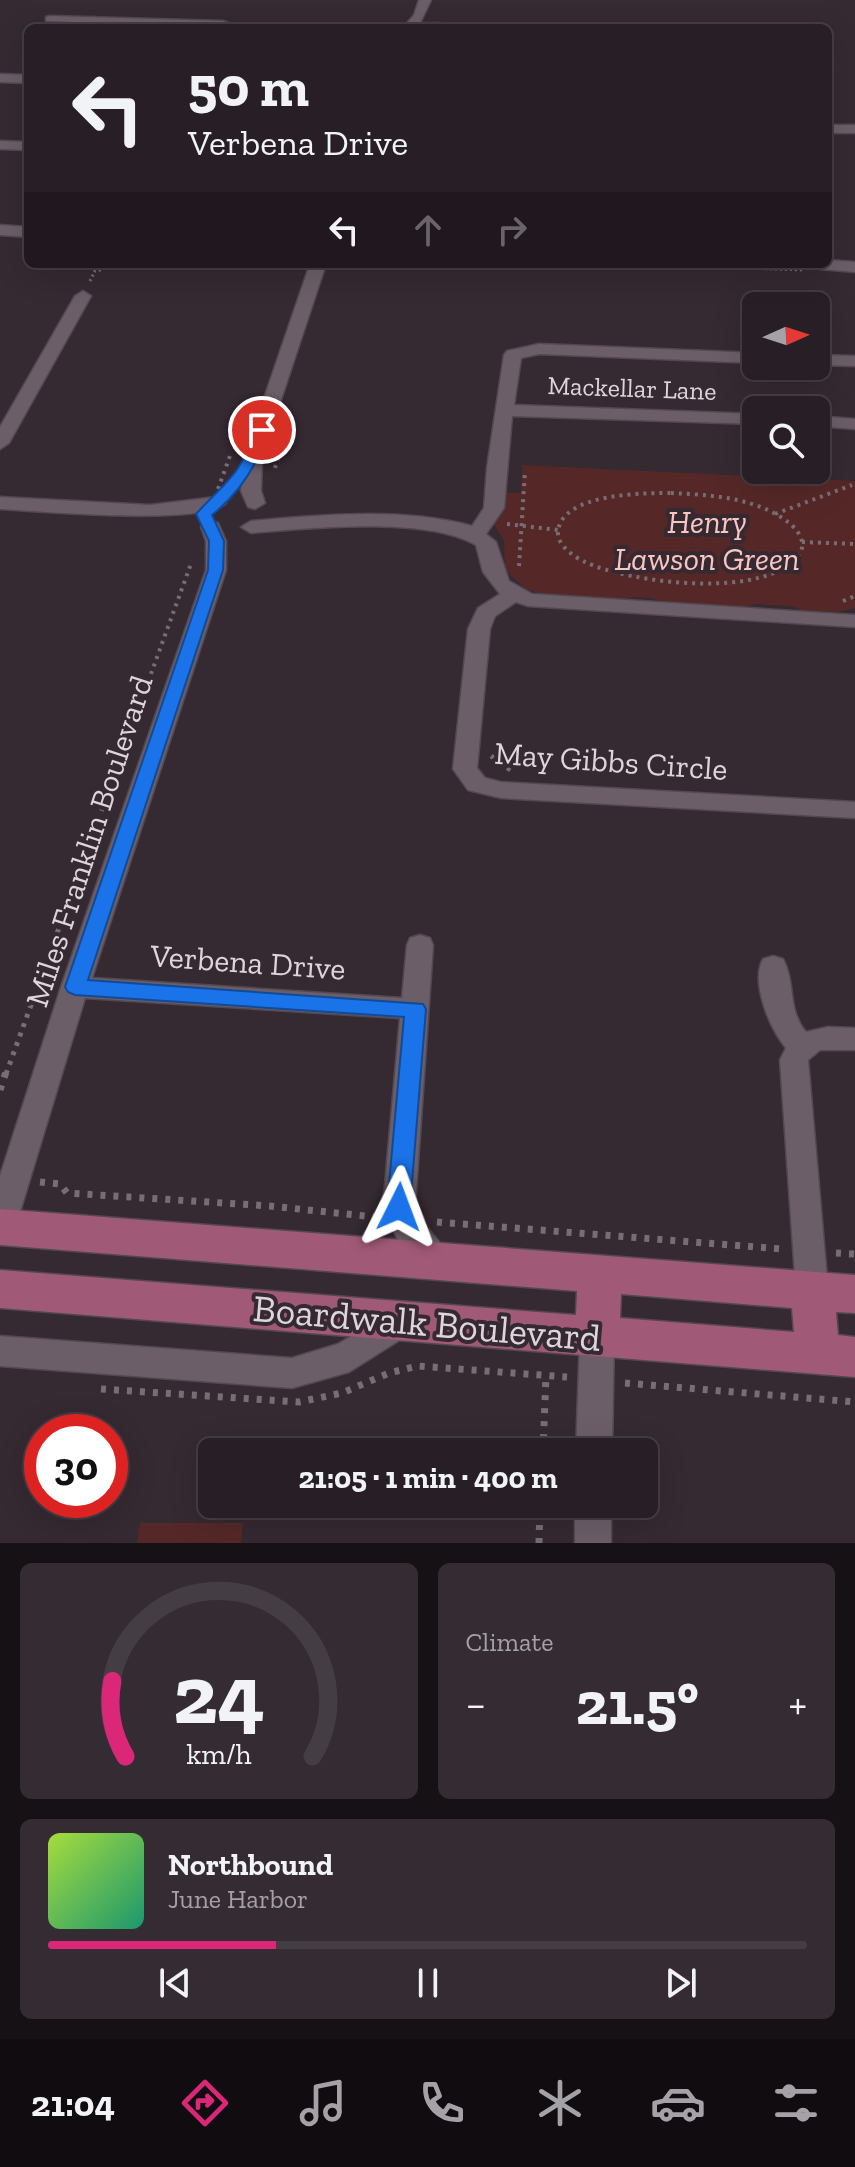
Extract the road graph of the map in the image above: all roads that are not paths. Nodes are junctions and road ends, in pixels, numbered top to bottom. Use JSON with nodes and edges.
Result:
{"nodes":[{"id":1,"x":425,"y":0,"type":"edge"},
{"id":2,"x":50,"y":19,"type":"dead end"},
{"id":3,"x":217,"y":24,"type":"edge"},
{"id":4,"x":412,"y":24,"type":"edge"},
{"id":5,"x":0,"y":78,"type":"edge"},
{"id":6,"x":24,"y":79,"type":"edge"},
{"id":7,"x":832,"y":129,"type":"edge"},
{"id":8,"x":855,"y":129,"type":"edge"},
{"id":9,"x":832,"y":136,"type":"edge"},
{"id":10,"x":855,"y":136,"type":"edge"},
{"id":11,"x":0,"y":145,"type":"edge"},
{"id":12,"x":24,"y":146,"type":"edge"},
{"id":13,"x":0,"y":230,"type":"edge"},
{"id":14,"x":24,"y":232,"type":"edge"},
{"id":15,"x":832,"y":265,"type":"edge"},
{"id":16,"x":855,"y":267,"type":"edge"},
{"id":17,"x":317,"y":268,"type":"edge"},
{"id":18,"x":83,"y":296,"type":"dead end"},
{"id":19,"x":742,"y":357,"type":"edge"},
{"id":20,"x":855,"y":361,"type":"edge"},
{"id":21,"x":830,"y":363,"type":"edge"},
{"id":22,"x":505,"y":410,"type":"junction"},
{"id":23,"x":742,"y":418,"type":"edge"},
{"id":24,"x":830,"y":422,"type":"edge"},
{"id":25,"x":855,"y":424,"type":"edge"},
{"id":26,"x":0,"y":443,"type":"edge"},
{"id":27,"x":253,"y":457,"type":"junction"},
{"id":28,"x":218,"y":502,"type":"junction"},
{"id":29,"x":0,"y":503,"type":"edge"},
{"id":30,"x":256,"y":504,"type":"junction"},
{"id":31,"x":150,"y":511,"type":"junction"},
{"id":32,"x":332,"y":520,"type":"junction"},
{"id":33,"x":210,"y":526,"type":"junction"},
{"id":34,"x":250,"y":528,"type":"junction"},
{"id":35,"x":475,"y":535,"type":"junction"},
{"id":36,"x":216,"y":570,"type":"junction"},
{"id":37,"x":519,"y":585,"type":"junction"},
{"id":38,"x":829,"y":611,"type":"junction"},
{"id":39,"x":855,"y":613,"type":"edge"},
{"id":40,"x":855,"y":621,"type":"edge"},
{"id":41,"x":855,"y":810,"type":"edge"},
{"id":42,"x":419,"y":960,"type":"dead end"},
{"id":43,"x":773,"y":966,"type":"dead end"},
{"id":44,"x":75,"y":987,"type":"junction"},
{"id":45,"x":415,"y":1009,"type":"junction"},
{"id":46,"x":855,"y":1039,"type":"edge"},
{"id":47,"x":802,"y":1046,"type":"junction"},
{"id":48,"x":0,"y":1226,"type":"edge"},
{"id":49,"x":436,"y":1261,"type":"junction"},
{"id":50,"x":600,"y":1274,"type":"junction"},
{"id":51,"x":0,"y":1289,"type":"edge"},
{"id":52,"x":812,"y":1290,"type":"junction"},
{"id":53,"x":855,"y":1294,"type":"edge"},
{"id":54,"x":402,"y":1321,"type":"junction"},
{"id":55,"x":0,"y":1351,"type":"edge"},
{"id":56,"x":836,"y":1356,"type":"edge"},
{"id":57,"x":596,"y":1358,"type":"junction"},
{"id":58,"x":594,"y":1438,"type":"edge"},
{"id":59,"x":593,"y":1518,"type":"edge"},
{"id":60,"x":593,"y":1543,"type":"edge"}],
"edges":[{"from":1,"to":4,"type":"street"},
{"from":2,"to":3,"type":"street"},
{"from":5,"to":6,"type":"street"},
{"from":7,"to":8,"type":"street"},
{"from":9,"to":10,"type":"street"},
{"from":11,"to":12,"type":"street"},
{"from":13,"to":14,"type":"street"},
{"from":15,"to":16,"type":"street"},
{"from":17,"to":27,"type":"street"},
{"from":18,"to":26,"type":"street"},
{"from":19,"to":22,"type":"street"},
{"from":20,"to":21,"type":"street"},
{"from":22,"to":23,"type":"street","name":"Mackellar Lane"},
{"from":22,"to":35,"type":"street"},
{"from":24,"to":25,"type":"street"},
{"from":27,"to":28,"type":"street"},
{"from":27,"to":30,"type":"street"},
{"from":28,"to":30,"type":"street"},
{"from":28,"to":31,"type":"street"},
{"from":28,"to":33,"type":"street"},
{"from":29,"to":31,"type":"street"},
{"from":30,"to":32,"type":"street"},
{"from":30,"to":34,"type":"street","name":"Miles Franklin Boulevard"},
{"from":31,"to":33,"type":"street"},
{"from":32,"to":34,"type":"street"},
{"from":32,"to":35,"type":"street"},
{"from":33,"to":34,"type":"street"},
{"from":33,"to":36,"type":"street","name":"Miles Franklin Boulevard"},
{"from":34,"to":36,"type":"street","name":"Miles Franklin Boulevard"},
{"from":35,"to":37,"type":"street"},
{"from":36,"to":44,"type":"street","name":"Miles Franklin Boulevard"},
{"from":37,"to":38,"type":"street"},
{"from":37,"to":41,"type":"street","name":"May Gibbs Circle"},
{"from":38,"to":39,"type":"street"},
{"from":38,"to":40,"type":"street"},
{"from":42,"to":45,"type":"street"},
{"from":43,"to":47,"type":"street"},
{"from":44,"to":45,"type":"street","name":"Verbena Drive"},
{"from":44,"to":48,"type":"street","name":"Miles Franklin Boulevard"},
{"from":45,"to":49,"type":"street"},
{"from":46,"to":47,"type":"street"},
{"from":47,"to":52,"type":"street"},
{"from":48,"to":49,"type":"main road","name":"Boardwalk Boulevard"},
{"from":49,"to":50,"type":"main road","name":"Boardwalk Boulevard"},
{"from":50,"to":52,"type":"main road","name":"Boardwalk Boulevard"},
{"from":50,"to":57,"type":"main road"},
{"from":51,"to":54,"type":"main road","name":"Boardwalk Boulevard"},
{"from":52,"to":53,"type":"main road","name":"Boardwalk Boulevard"},
{"from":52,"to":56,"type":"main road"},
{"from":54,"to":55,"type":"street"},
{"from":54,"to":57,"type":"main road","name":"Boardwalk Boulevard"},
{"from":56,"to":57,"type":"main road","name":"Boardwalk Boulevard"},
{"from":57,"to":58,"type":"street"},
{"from":59,"to":60,"type":"street"}]}
